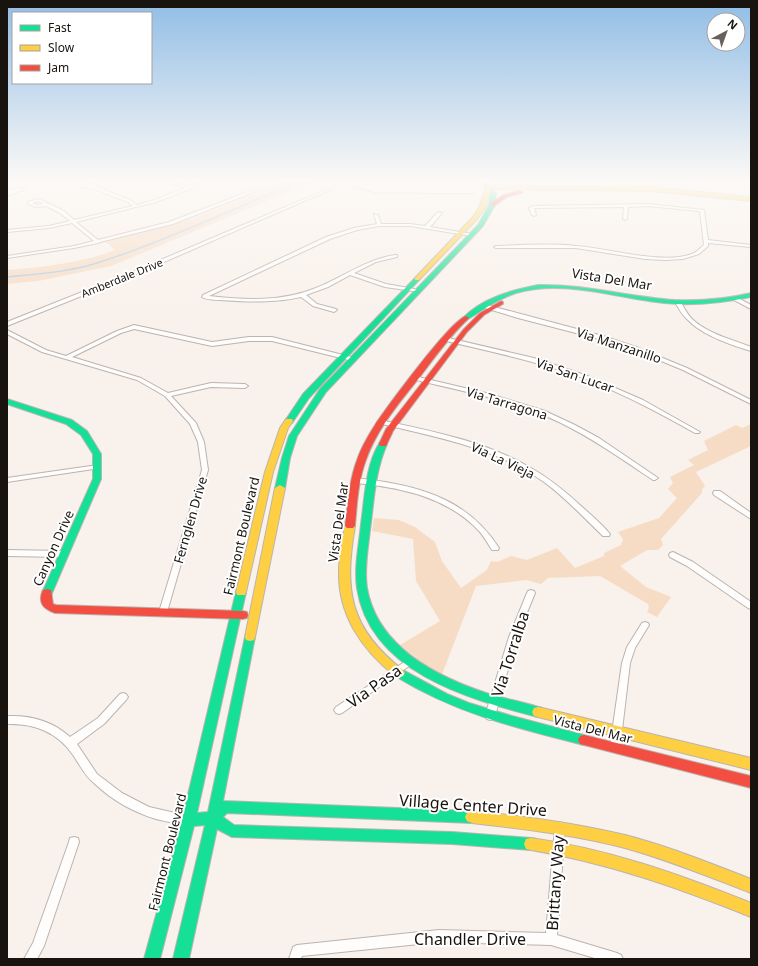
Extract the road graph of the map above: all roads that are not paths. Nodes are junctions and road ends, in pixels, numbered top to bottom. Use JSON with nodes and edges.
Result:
{"nodes":[{"id":1,"x":40,"y":227,"type":"edge"},
{"id":2,"x":81,"y":227,"type":"edge"},
{"id":3,"x":154,"y":227,"type":"edge"},
{"id":4,"x":241,"y":227,"type":"edge"},
{"id":5,"x":363,"y":227,"type":"edge"},
{"id":6,"x":427,"y":227,"type":"edge"},
{"id":7,"x":467,"y":227,"type":"edge"},
{"id":8,"x":479,"y":227,"type":"edge"},
{"id":9,"x":704,"y":227,"type":"edge"},
{"id":10,"x":7,"y":231,"type":"edge"},
{"id":11,"x":462,"y":233,"type":"junction"},
{"id":12,"x":472,"y":235,"type":"junction"},
{"id":13,"x":706,"y":241,"type":"junction"},
{"id":14,"x":98,"y":242,"type":"junction"},
{"id":15,"x":751,"y":246,"type":"edge"},
{"id":16,"x":496,"y":247,"type":"dead end"},
{"id":17,"x":395,"y":256,"type":"dead end"},
{"id":18,"x":7,"y":257,"type":"edge"},
{"id":19,"x":349,"y":273,"type":"junction"},
{"id":20,"x":407,"y":289,"type":"junction"},
{"id":21,"x":418,"y":291,"type":"junction"},
{"id":22,"x":302,"y":295,"type":"junction"},
{"id":23,"x":751,"y":295,"type":"edge"},
{"id":24,"x":746,"y":303,"type":"edge"},
{"id":25,"x":679,"y":304,"type":"junction"},
{"id":26,"x":481,"y":305,"type":"junction"},
{"id":27,"x":491,"y":308,"type":"junction"},
{"id":28,"x":334,"y":310,"type":"dead end"},
{"id":29,"x":7,"y":324,"type":"edge"},
{"id":30,"x":7,"y":332,"type":"edge"},
{"id":31,"x":444,"y":339,"type":"junction"},
{"id":32,"x":456,"y":342,"type":"junction"},
{"id":33,"x":751,"y":349,"type":"edge"},
{"id":34,"x":68,"y":357,"type":"junction"},
{"id":35,"x":343,"y":357,"type":"junction"},
{"id":36,"x":353,"y":359,"type":"junction"},
{"id":37,"x":414,"y":378,"type":"junction"},
{"id":38,"x":426,"y":380,"type":"junction"},
{"id":39,"x":245,"y":386,"type":"dead end"},
{"id":40,"x":167,"y":395,"type":"junction"},
{"id":41,"x":7,"y":401,"type":"edge"},
{"id":42,"x":751,"y":402,"type":"edge"},
{"id":43,"x":380,"y":422,"type":"junction"},
{"id":44,"x":392,"y":425,"type":"junction"},
{"id":45,"x":697,"y":432,"type":"dead end"},
{"id":46,"x":98,"y":467,"type":"junction"},
{"id":47,"x":656,"y":478,"type":"dead end"},
{"id":48,"x":7,"y":480,"type":"edge"},
{"id":49,"x":357,"y":481,"type":"junction"},
{"id":50,"x":371,"y":482,"type":"junction"},
{"id":51,"x":717,"y":493,"type":"dead end"},
{"id":52,"x":751,"y":517,"type":"edge"},
{"id":53,"x":606,"y":534,"type":"dead end"},
{"id":54,"x":495,"y":548,"type":"dead end"},
{"id":55,"x":7,"y":553,"type":"edge"},
{"id":56,"x":64,"y":554,"type":"junction"},
{"id":57,"x":673,"y":555,"type":"dead end"},
{"id":58,"x":531,"y":593,"type":"dead end"},
{"id":59,"x":751,"y":606,"type":"edge"},
{"id":60,"x":163,"y":612,"type":"junction"},
{"id":61,"x":237,"y":615,"type":"junction"},
{"id":62,"x":253,"y":616,"type":"junction"},
{"id":63,"x":645,"y":625,"type":"dead end"},
{"id":64,"x":409,"y":662,"type":"junction"},
{"id":65,"x":396,"y":671,"type":"junction"},
{"id":66,"x":123,"y":697,"type":"dead end"},
{"id":67,"x":494,"y":701,"type":"junction"},
{"id":68,"x":339,"y":710,"type":"dead end"},
{"id":69,"x":490,"y":716,"type":"junction"},
{"id":70,"x":7,"y":720,"type":"edge"},
{"id":71,"x":618,"y":732,"type":"junction"},
{"id":72,"x":70,"y":743,"type":"junction"},
{"id":73,"x":616,"y":747,"type":"junction"},
{"id":74,"x":751,"y":764,"type":"edge"},
{"id":75,"x":751,"y":782,"type":"edge"},
{"id":76,"x":213,"y":818,"type":"junction"},
{"id":77,"x":189,"y":820,"type":"junction"},
{"id":78,"x":560,"y":827,"type":"junction"},
{"id":79,"x":74,"y":842,"type":"dead end"},
{"id":80,"x":559,"y":849,"type":"junction"},
{"id":81,"x":751,"y":886,"type":"edge"},
{"id":82,"x":751,"y":910,"type":"edge"},
{"id":83,"x":551,"y":939,"type":"junction"},
{"id":84,"x":296,"y":955,"type":"edge"},
{"id":85,"x":30,"y":959,"type":"edge"},
{"id":86,"x":152,"y":959,"type":"edge"},
{"id":87,"x":181,"y":959,"type":"edge"},
{"id":88,"x":617,"y":959,"type":"edge"}],
"edges":[{"from":1,"to":10,"type":"street"},
{"from":2,"to":14,"type":"street"},
{"from":3,"to":14,"type":"street"},
{"from":4,"to":29,"type":"street","name":"Amberdale Drive"},
{"from":5,"to":22,"type":"street"},
{"from":6,"to":11,"type":"street"},
{"from":7,"to":11,"type":"street","name":"Fairmont Boulevard"},
{"from":8,"to":12,"type":"street","name":"Fairmont Boulevard"},
{"from":9,"to":13,"type":"street"},
{"from":11,"to":12,"type":"street"},
{"from":11,"to":20,"type":"street","name":"Fairmont Boulevard"},
{"from":12,"to":21,"type":"street","name":"Fairmont Boulevard"},
{"from":13,"to":15,"type":"street"},
{"from":13,"to":16,"type":"street"},
{"from":14,"to":18,"type":"street"},
{"from":17,"to":19,"type":"street"},
{"from":19,"to":20,"type":"street"},
{"from":19,"to":22,"type":"street"},
{"from":20,"to":21,"type":"street"},
{"from":20,"to":35,"type":"street","name":"Fairmont Boulevard"},
{"from":21,"to":36,"type":"street","name":"Fairmont Boulevard"},
{"from":22,"to":28,"type":"street"},
{"from":23,"to":24,"type":"street","name":"Vista Del Mar"},
{"from":24,"to":25,"type":"street","name":"Vista Del Mar"},
{"from":25,"to":26,"type":"street","name":"Vista Del Mar"},
{"from":25,"to":27,"type":"street","name":"Vista Del Mar"},
{"from":25,"to":33,"type":"street"},
{"from":26,"to":27,"type":"street","name":"Via Manzanillo"},
{"from":26,"to":31,"type":"street","name":"Vista Del Mar"},
{"from":27,"to":32,"type":"street","name":"Vista Del Mar"},
{"from":27,"to":42,"type":"street","name":"Via Manzanillo"},
{"from":30,"to":34,"type":"street","name":"Fernglen Drive"},
{"from":31,"to":32,"type":"street","name":"Via San Lucar"},
{"from":31,"to":37,"type":"street","name":"Vista Del Mar"},
{"from":32,"to":38,"type":"street","name":"Vista Del Mar"},
{"from":32,"to":45,"type":"street","name":"Via San Lucar"},
{"from":34,"to":35,"type":"street"},
{"from":34,"to":40,"type":"street","name":"Fernglen Drive"},
{"from":35,"to":36,"type":"street"},
{"from":35,"to":61,"type":"street","name":"Fairmont Boulevard"},
{"from":36,"to":62,"type":"street","name":"Fairmont Boulevard"},
{"from":37,"to":38,"type":"street","name":"Via Tarragona"},
{"from":37,"to":43,"type":"street","name":"Vista Del Mar"},
{"from":38,"to":44,"type":"street","name":"Vista Del Mar"},
{"from":38,"to":47,"type":"street","name":"Via Tarragona"},
{"from":39,"to":40,"type":"street"},
{"from":40,"to":60,"type":"street","name":"Fernglen Drive"},
{"from":41,"to":46,"type":"street","name":"Canyon Drive"},
{"from":43,"to":44,"type":"street","name":"Via La Vieja"},
{"from":43,"to":49,"type":"street","name":"Vista Del Mar"},
{"from":44,"to":50,"type":"street","name":"Vista Del Mar"},
{"from":44,"to":53,"type":"street","name":"Via La Vieja"},
{"from":46,"to":48,"type":"street"},
{"from":46,"to":56,"type":"street","name":"Canyon Drive"},
{"from":49,"to":50,"type":"street"},
{"from":49,"to":65,"type":"street","name":"Vista Del Mar"},
{"from":50,"to":54,"type":"street"},
{"from":50,"to":64,"type":"street","name":"Vista Del Mar"},
{"from":51,"to":52,"type":"street"},
{"from":55,"to":56,"type":"street"},
{"from":56,"to":60,"type":"street","name":"Canyon Drive"},
{"from":57,"to":59,"type":"street"},
{"from":58,"to":67,"type":"street","name":"Via Torralba"},
{"from":60,"to":61,"type":"street","name":"Canyon Drive"},
{"from":61,"to":62,"type":"street","name":"Canyon Drive"},
{"from":61,"to":77,"type":"street","name":"Fairmont Boulevard"},
{"from":62,"to":76,"type":"street","name":"Fairmont Boulevard"},
{"from":63,"to":71,"type":"street"},
{"from":64,"to":65,"type":"street","name":"Via Pasa"},
{"from":64,"to":67,"type":"street","name":"Vista Del Mar"},
{"from":65,"to":68,"type":"street","name":"Via Pasa"},
{"from":65,"to":69,"type":"street","name":"Vista Del Mar"},
{"from":66,"to":72,"type":"street"},
{"from":67,"to":69,"type":"street","name":"Via Torralba"},
{"from":67,"to":71,"type":"street","name":"Vista Del Mar"},
{"from":69,"to":73,"type":"street","name":"Vista Del Mar"},
{"from":70,"to":72,"type":"street"},
{"from":71,"to":73,"type":"street"},
{"from":71,"to":74,"type":"street","name":"Vista Del Mar"},
{"from":72,"to":77,"type":"street"},
{"from":73,"to":75,"type":"street","name":"Vista Del Mar"},
{"from":76,"to":77,"type":"street"},
{"from":76,"to":78,"type":"street","name":"Village Center Drive"},
{"from":76,"to":80,"type":"street"},
{"from":76,"to":87,"type":"street","name":"Fairmont Boulevard"},
{"from":77,"to":86,"type":"street","name":"Fairmont Boulevard"},
{"from":78,"to":80,"type":"street","name":"Brittany Way"},
{"from":78,"to":81,"type":"street","name":"Village Center Drive"},
{"from":79,"to":85,"type":"street"},
{"from":80,"to":82,"type":"street"},
{"from":80,"to":83,"type":"street","name":"Brittany Way"},
{"from":83,"to":84,"type":"street","name":"Chandler Drive"},
{"from":83,"to":88,"type":"street","name":"Chandler Drive"}]}
